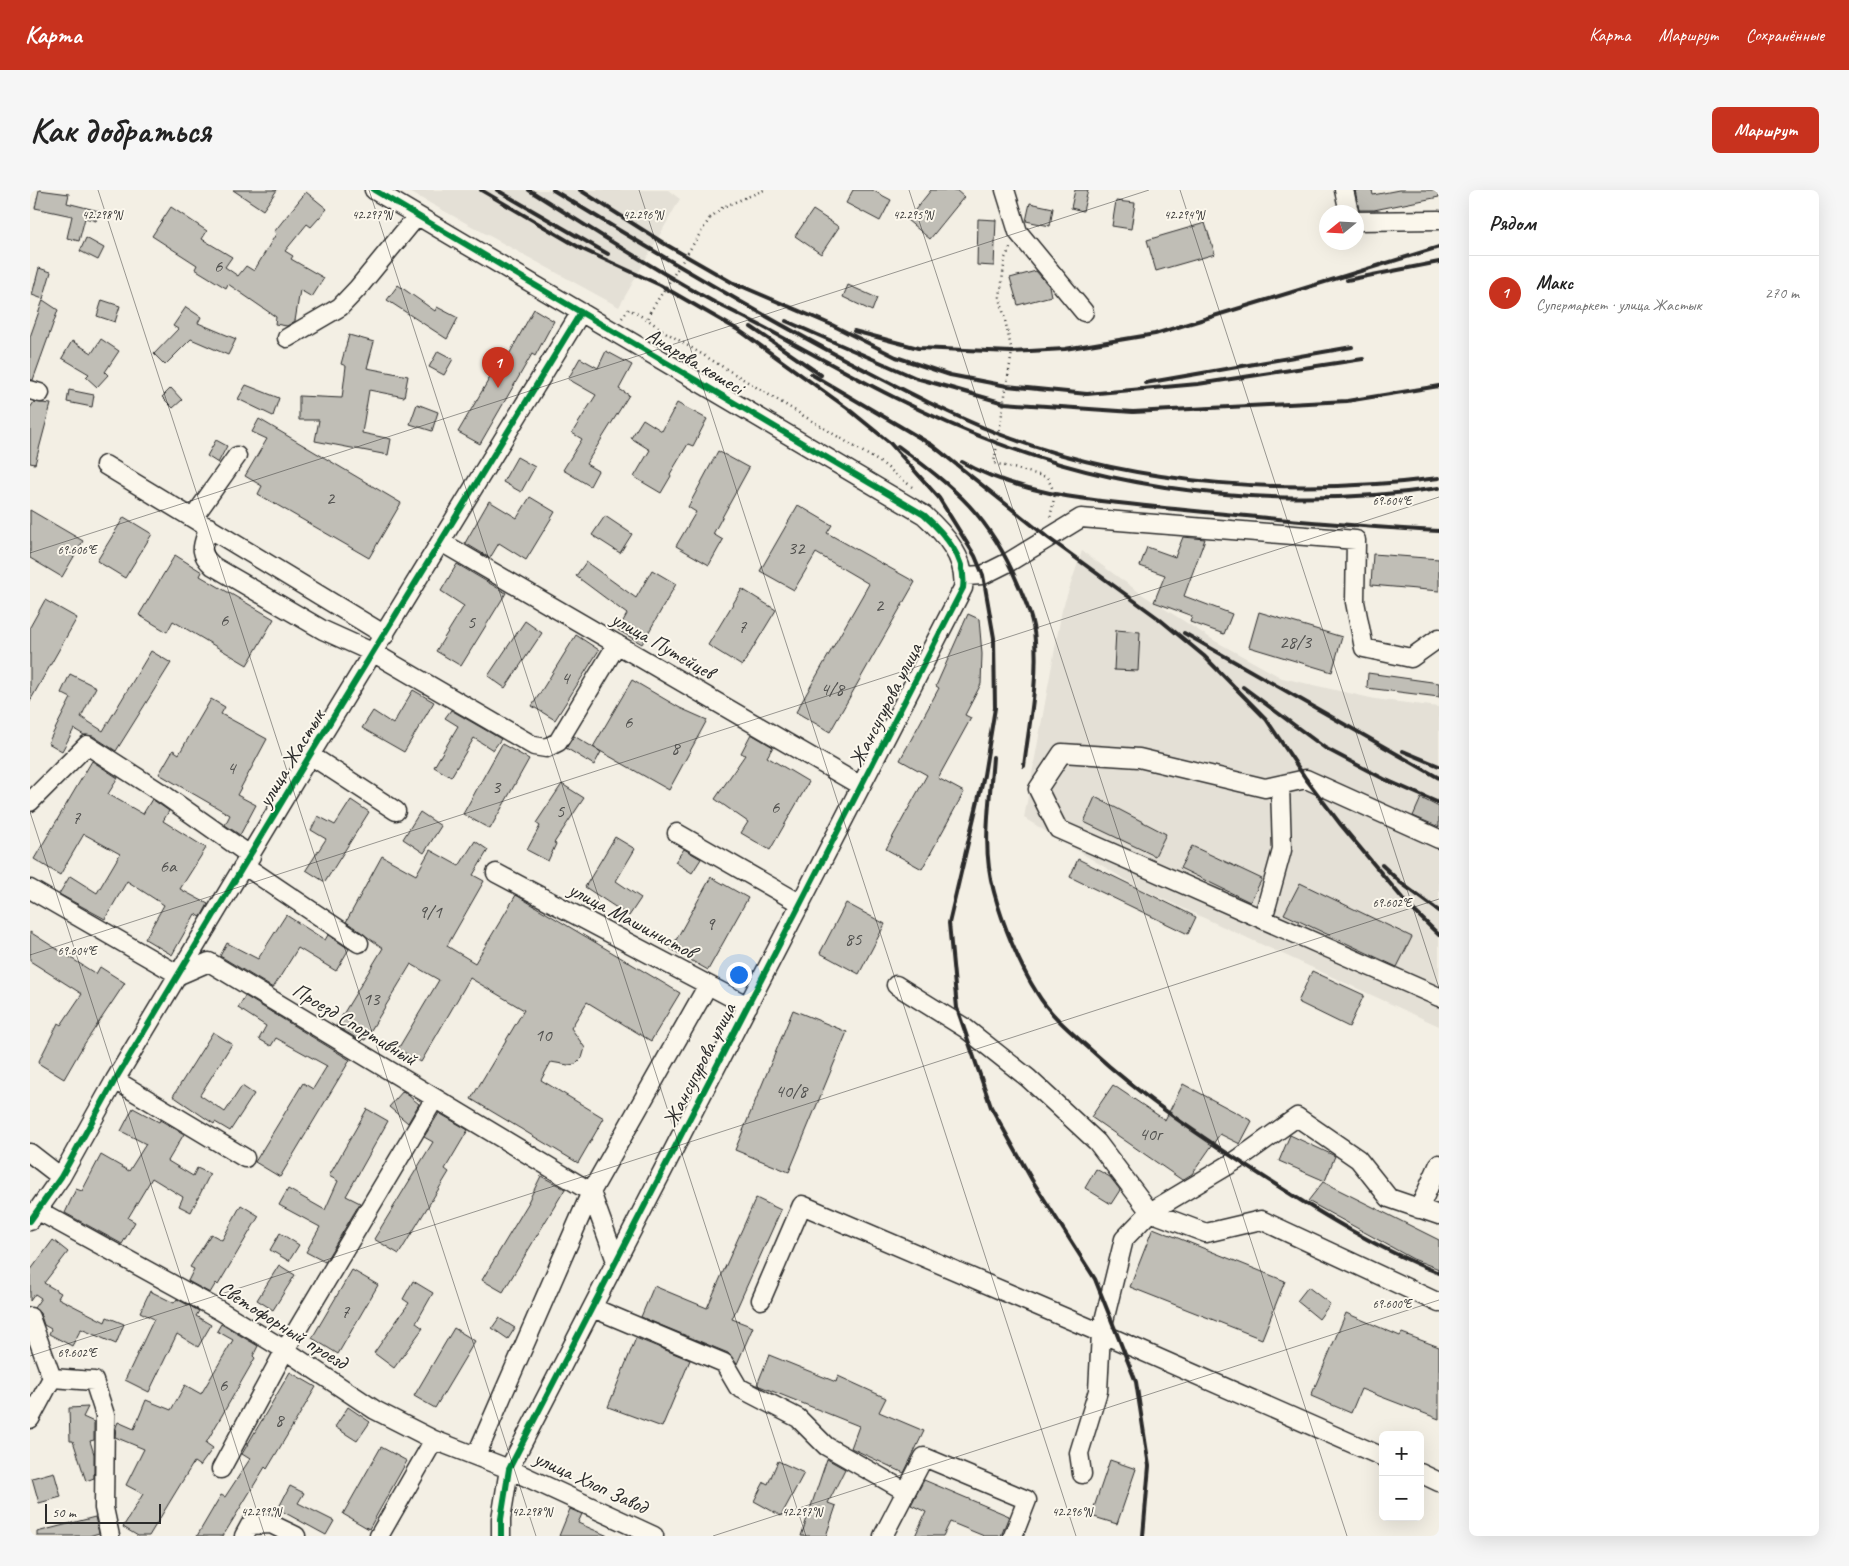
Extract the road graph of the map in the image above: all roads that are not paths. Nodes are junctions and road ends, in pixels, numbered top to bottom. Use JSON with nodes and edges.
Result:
{"nodes":[{"id":1,"x":374,"y":190,"type":"edge"},
{"id":2,"x":1005,"y":190,"type":"edge"},
{"id":3,"x":1344,"y":190,"type":"edge"},
{"id":4,"x":1347,"y":205,"type":"edge"},
{"id":5,"x":418,"y":216,"type":"junction"},
{"id":6,"x":1439,"y":220,"type":"edge"},
{"id":7,"x":1364,"y":221,"type":"edge"},
{"id":8,"x":581,"y":312,"type":"junction"},
{"id":9,"x":1084,"y":312,"type":"dead end"},
{"id":10,"x":287,"y":338,"type":"dead end"},
{"id":11,"x":237,"y":456,"type":"dead end"},
{"id":12,"x":105,"y":465,"type":"dead end"},
{"id":13,"x":194,"y":518,"type":"junction"},
{"id":14,"x":209,"y":528,"type":"junction"},
{"id":15,"x":441,"y":542,"type":"junction"},
{"id":16,"x":964,"y":582,"type":"junction"},
{"id":17,"x":385,"y":634,"type":"junction"},
{"id":18,"x":1439,"y":638,"type":"edge"},
{"id":19,"x":617,"y":644,"type":"junction"},
{"id":20,"x":374,"y":653,"type":"junction"},
{"id":21,"x":310,"y":755,"type":"junction"},
{"id":22,"x":1280,"y":785,"type":"junction"},
{"id":23,"x":861,"y":786,"type":"junction"},
{"id":24,"x":30,"y":802,"type":"edge"},
{"id":25,"x":396,"y":811,"type":"dead end"},
{"id":26,"x":677,"y":833,"type":"dead end"},
{"id":27,"x":1439,"y":839,"type":"edge"},
{"id":28,"x":248,"y":861,"type":"junction"},
{"id":29,"x":496,"y":873,"type":"dead end"},
{"id":30,"x":30,"y":889,"type":"edge"},
{"id":31,"x":801,"y":904,"type":"junction"},
{"id":32,"x":1263,"y":920,"type":"junction"},
{"id":33,"x":359,"y":943,"type":"dead end"},
{"id":34,"x":179,"y":975,"type":"junction"},
{"id":35,"x":708,"y":985,"type":"junction"},
{"id":36,"x":896,"y":985,"type":"dead end"},
{"id":37,"x":1439,"y":997,"type":"edge"},
{"id":38,"x":748,"y":1006,"type":"junction"},
{"id":39,"x":115,"y":1080,"type":"junction"},
{"id":40,"x":435,"y":1098,"type":"junction"},
{"id":41,"x":30,"y":1153,"type":"edge"},
{"id":42,"x":244,"y":1158,"type":"dead end"},
{"id":43,"x":1439,"y":1164,"type":"edge"},
{"id":44,"x":61,"y":1176,"type":"junction"},
{"id":45,"x":591,"y":1192,"type":"junction"},
{"id":46,"x":1419,"y":1208,"type":"junction"},
{"id":47,"x":1150,"y":1212,"type":"junction"},
{"id":48,"x":1439,"y":1215,"type":"edge"},
{"id":49,"x":33,"y":1216,"type":"edge"},
{"id":50,"x":616,"y":1261,"type":"junction"},
{"id":51,"x":761,"y":1300,"type":"dead end"},
{"id":52,"x":1439,"y":1303,"type":"edge"},
{"id":53,"x":593,"y":1308,"type":"junction"},
{"id":54,"x":30,"y":1318,"type":"edge"},
{"id":55,"x":1102,"y":1333,"type":"junction"},
{"id":56,"x":285,"y":1350,"type":"junction"},
{"id":57,"x":52,"y":1378,"type":"junction"},
{"id":58,"x":30,"y":1418,"type":"edge"},
{"id":59,"x":434,"y":1440,"type":"junction"},
{"id":60,"x":1379,"y":1455,"type":"edge"},
{"id":61,"x":476,"y":1456,"type":"junction"},
{"id":62,"x":509,"y":1468,"type":"junction"},
{"id":63,"x":221,"y":1469,"type":"dead end"},
{"id":64,"x":1082,"y":1474,"type":"dead end"},
{"id":65,"x":1424,"y":1476,"type":"edge"},
{"id":66,"x":1439,"y":1482,"type":"edge"},
{"id":67,"x":905,"y":1491,"type":"junction"},
{"id":68,"x":110,"y":1536,"type":"edge"},
{"id":69,"x":244,"y":1536,"type":"edge"},
{"id":70,"x":296,"y":1536,"type":"edge"},
{"id":71,"x":380,"y":1536,"type":"edge"},
{"id":72,"x":501,"y":1536,"type":"edge"},
{"id":73,"x":654,"y":1536,"type":"edge"},
{"id":74,"x":883,"y":1536,"type":"edge"},
{"id":75,"x":1013,"y":1536,"type":"edge"}],
"edges":[{"from":1,"to":5,"type":"street","name":"Анарова көшесі"},
{"from":2,"to":9,"type":"street"},
{"from":3,"to":4,"type":"street"},
{"from":5,"to":8,"type":"street","name":"Анарова көшесі"},
{"from":5,"to":10,"type":"street"},
{"from":6,"to":7,"type":"street"},
{"from":8,"to":15,"type":"street","name":"улица Жастык"},
{"from":8,"to":16,"type":"street","name":"Анарова көшесі"},
{"from":11,"to":13,"type":"street"},
{"from":12,"to":13,"type":"street"},
{"from":13,"to":14,"type":"street"},
{"from":14,"to":17,"type":"street"},
{"from":14,"to":20,"type":"street"},
{"from":15,"to":17,"type":"street","name":"улица Жастык"},
{"from":15,"to":19,"type":"street","name":"улица Путейцев"},
{"from":16,"to":18,"type":"street"},
{"from":16,"to":23,"type":"street","name":"Жансугурова улица"},
{"from":17,"to":20,"type":"street","name":"улица Жастык"},
{"from":19,"to":20,"type":"street"},
{"from":19,"to":23,"type":"street","name":"улица Путейцев"},
{"from":20,"to":21,"type":"street","name":"улица Жастык"},
{"from":21,"to":25,"type":"street"},
{"from":21,"to":28,"type":"street","name":"улица Жастык"},
{"from":22,"to":27,"type":"street"},
{"from":22,"to":32,"type":"street"},
{"from":22,"to":32,"type":"street"},
{"from":23,"to":31,"type":"street","name":"Жансугурова улица"},
{"from":24,"to":28,"type":"street"},
{"from":26,"to":31,"type":"street"},
{"from":28,"to":33,"type":"street"},
{"from":28,"to":34,"type":"street","name":"улица Жастык"},
{"from":29,"to":35,"type":"street","name":"улица Машинистов"},
{"from":30,"to":34,"type":"street"},
{"from":31,"to":38,"type":"street","name":"Жансугурова улица"},
{"from":32,"to":37,"type":"street"},
{"from":34,"to":39,"type":"street","name":"улица Жастык"},
{"from":34,"to":40,"type":"street","name":"Проезд Спортивный"},
{"from":35,"to":38,"type":"street","name":"улица Машинистов"},
{"from":35,"to":45,"type":"street"},
{"from":36,"to":47,"type":"street"},
{"from":38,"to":50,"type":"street","name":"Жансугурова улица"},
{"from":39,"to":42,"type":"street"},
{"from":39,"to":44,"type":"street","name":"улица Жастык"},
{"from":40,"to":45,"type":"street","name":"Проезд Спортивный"},
{"from":40,"to":56,"type":"street"},
{"from":41,"to":44,"type":"street"},
{"from":43,"to":46,"type":"street"},
{"from":44,"to":49,"type":"street","name":"улица Жастык"},
{"from":45,"to":50,"type":"street"},
{"from":45,"to":61,"type":"street"},
{"from":46,"to":47,"type":"street"},
{"from":46,"to":48,"type":"street"},
{"from":47,"to":52,"type":"street"},
{"from":47,"to":55,"type":"street"},
{"from":49,"to":56,"type":"street","name":"Светофорный проезд"},
{"from":50,"to":53,"type":"street","name":"Жансугурова улица"},
{"from":51,"to":55,"type":"street"},
{"from":53,"to":62,"type":"street","name":"Жансугурова улица"},
{"from":53,"to":67,"type":"street"},
{"from":54,"to":57,"type":"street"},
{"from":55,"to":60,"type":"street"},
{"from":55,"to":64,"type":"street"},
{"from":56,"to":59,"type":"street","name":"Светофорный проезд"},
{"from":56,"to":63,"type":"street"},
{"from":57,"to":58,"type":"street"},
{"from":57,"to":68,"type":"street"},
{"from":59,"to":61,"type":"street","name":"Светофорный проезд"},
{"from":59,"to":71,"type":"street"},
{"from":61,"to":62,"type":"street","name":"Светофорный проезд"},
{"from":62,"to":72,"type":"street","name":"Жансугурова улица"},
{"from":62,"to":73,"type":"street","name":"улица Хлоп Завод"},
{"from":65,"to":66,"type":"street"},
{"from":67,"to":74,"type":"street"},
{"from":67,"to":75,"type":"street"},
{"from":69,"to":70,"type":"street"}]}
